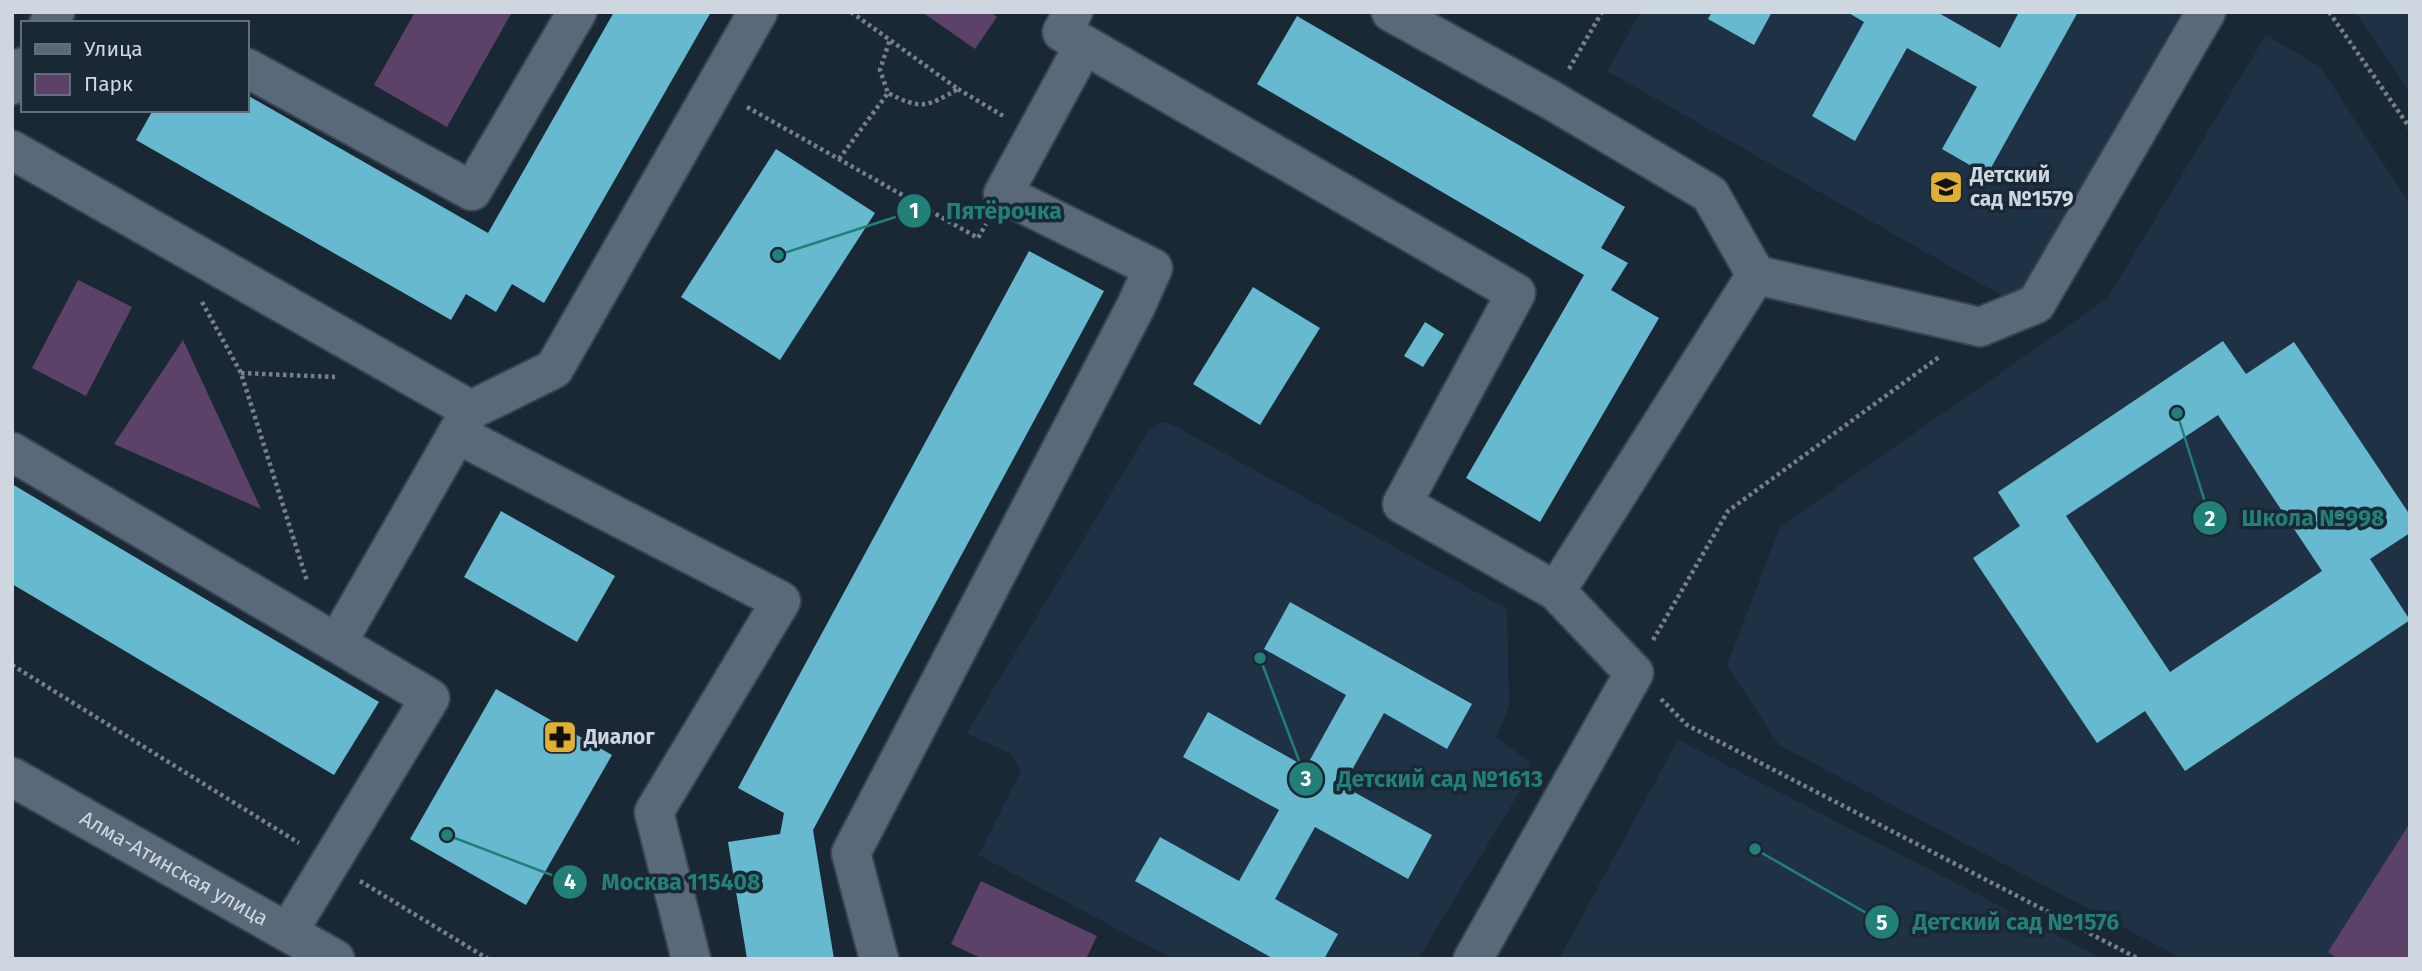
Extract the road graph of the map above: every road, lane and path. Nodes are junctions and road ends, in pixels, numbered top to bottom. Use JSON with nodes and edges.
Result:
{"nodes":[{"id":1,"x":577,"y":12,"type":"edge"},
{"id":2,"x":758,"y":12,"type":"edge"},
{"id":3,"x":851,"y":12,"type":"edge"},
{"id":4,"x":1391,"y":12,"type":"edge"},
{"id":5,"x":1602,"y":12,"type":"edge"},
{"id":6,"x":2206,"y":12,"type":"edge"},
{"id":7,"x":2329,"y":12,"type":"edge"},
{"id":8,"x":1078,"y":29,"type":"edge"},
{"id":9,"x":890,"y":39,"type":"junction"},
{"id":10,"x":248,"y":69,"type":"edge"},
{"id":11,"x":714,"y":89,"type":"junction"},
{"id":12,"x":958,"y":89,"type":"junction"},
{"id":13,"x":888,"y":93,"type":"junction"},
{"id":14,"x":1552,"y":100,"type":"junction"},
{"id":15,"x":2410,"y":128,"type":"edge"},
{"id":16,"x":1035,"y":134,"type":"junction"},
{"id":17,"x":12,"y":150,"type":"edge"},
{"id":18,"x":839,"y":159,"type":"junction"},
{"id":19,"x":1003,"y":194,"type":"junction"},
{"id":20,"x":1756,"y":275,"type":"junction"},
{"id":21,"x":197,"y":294,"type":"dead end"},
{"id":22,"x":1980,"y":327,"type":"junction"},
{"id":23,"x":240,"y":373,"type":"junction"},
{"id":24,"x":337,"y":377,"type":"dead end"},
{"id":25,"x":464,"y":422,"type":"junction"},
{"id":26,"x":12,"y":452,"type":"edge"},
{"id":27,"x":308,"y":583,"type":"dead end"},
{"id":28,"x":1556,"y":591,"type":"junction"},
{"id":29,"x":337,"y":643,"type":"junction"},
{"id":30,"x":12,"y":665,"type":"edge"},
{"id":31,"x":1634,"y":673,"type":"junction"},
{"id":32,"x":12,"y":777,"type":"edge"},
{"id":33,"x":330,"y":863,"type":"junction"},
{"id":34,"x":288,"y":932,"type":"junction"},
{"id":35,"x":335,"y":959,"type":"edge"},
{"id":36,"x":488,"y":959,"type":"edge"},
{"id":37,"x":691,"y":959,"type":"edge"},
{"id":38,"x":879,"y":959,"type":"edge"},
{"id":39,"x":1472,"y":959,"type":"edge"},
{"id":40,"x":2139,"y":959,"type":"edge"}],
"edges":[{"from":1,"to":10,"type":"street"},
{"from":2,"to":11,"type":"street"},
{"from":3,"to":9,"type":"path"},
{"from":4,"to":14,"type":"street"},
{"from":5,"to":14,"type":"path"},
{"from":6,"to":22,"type":"street"},
{"from":7,"to":15,"type":"path"},
{"from":8,"to":16,"type":"street"},
{"from":8,"to":28,"type":"street"},
{"from":9,"to":12,"type":"path"},
{"from":9,"to":13,"type":"path"},
{"from":11,"to":18,"type":"path"},
{"from":11,"to":25,"type":"street"},
{"from":12,"to":13,"type":"path"},
{"from":12,"to":16,"type":"path"},
{"from":13,"to":18,"type":"path"},
{"from":14,"to":20,"type":"street"},
{"from":16,"to":19,"type":"street"},
{"from":17,"to":25,"type":"street"},
{"from":18,"to":19,"type":"path"},
{"from":19,"to":38,"type":"street"},
{"from":20,"to":22,"type":"street"},
{"from":20,"to":28,"type":"street"},
{"from":21,"to":23,"type":"path"},
{"from":22,"to":31,"type":"path"},
{"from":23,"to":24,"type":"path"},
{"from":23,"to":27,"type":"path"},
{"from":25,"to":29,"type":"street"},
{"from":25,"to":37,"type":"street"},
{"from":26,"to":29,"type":"street"},
{"from":28,"to":31,"type":"street"},
{"from":29,"to":33,"type":"street"},
{"from":30,"to":33,"type":"path"},
{"from":31,"to":39,"type":"street"},
{"from":31,"to":40,"type":"path"},
{"from":32,"to":34,"type":"street","name":"Алма-Атинская улица"},
{"from":33,"to":34,"type":"street"},
{"from":33,"to":36,"type":"path"},
{"from":34,"to":35,"type":"street","name":"Алма-Атинская улица"}]}
